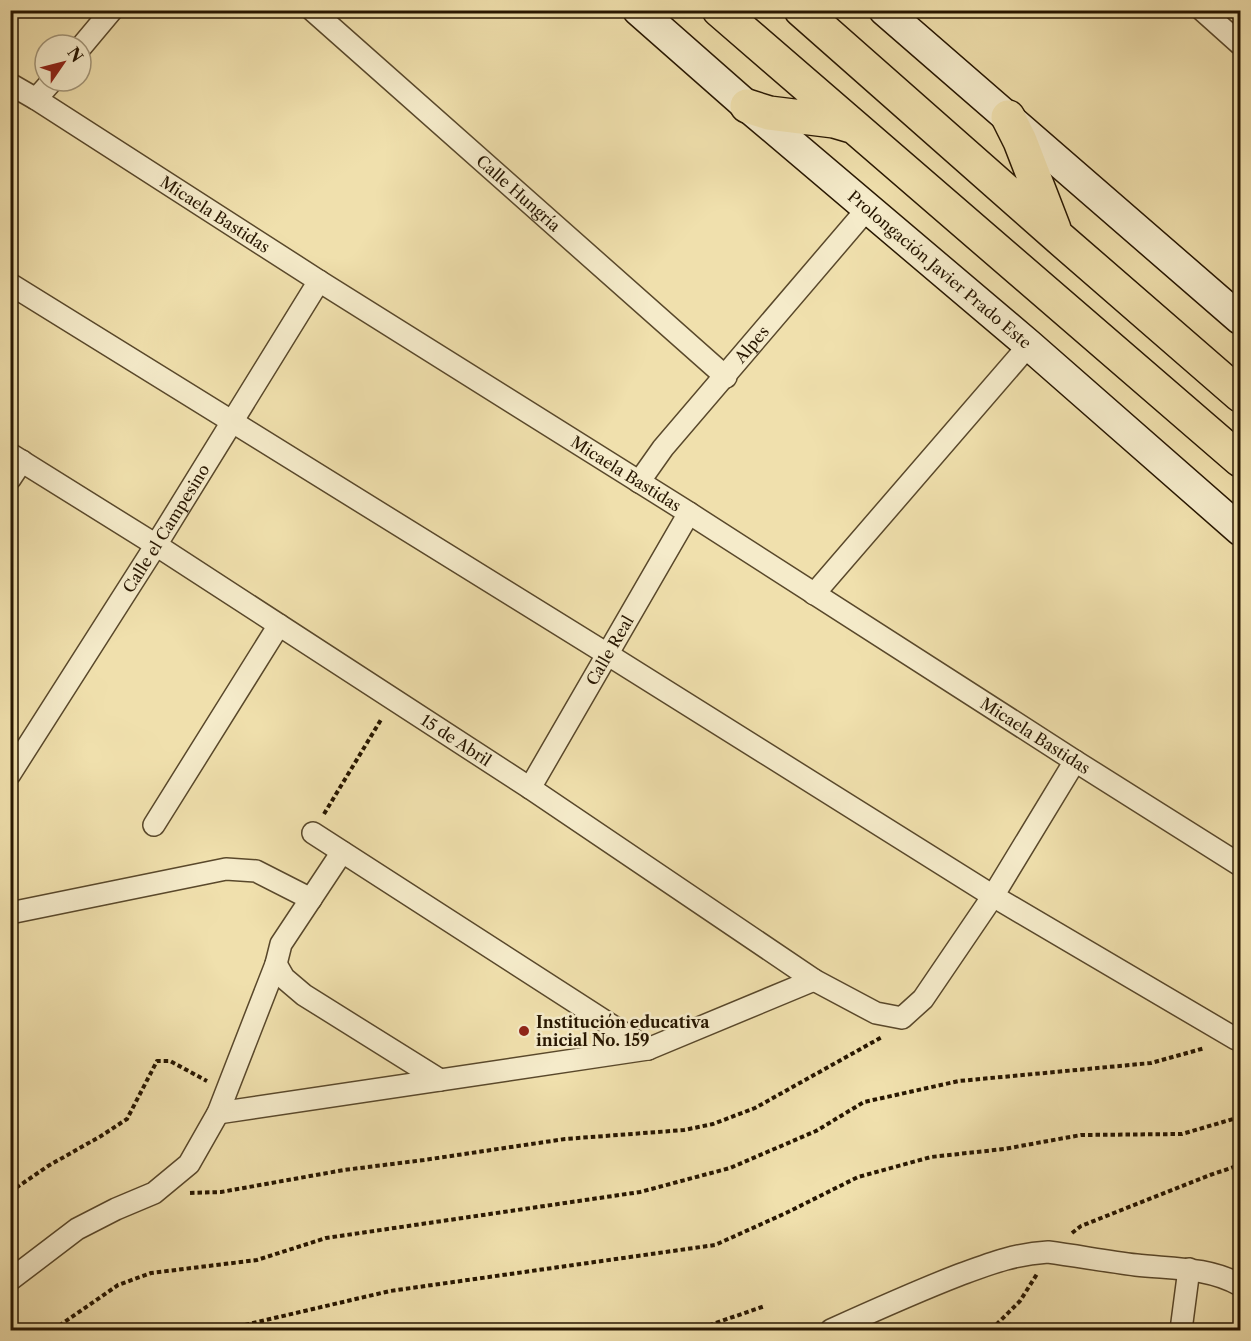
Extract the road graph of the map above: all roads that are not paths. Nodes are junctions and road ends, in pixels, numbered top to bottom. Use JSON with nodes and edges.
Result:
{"nodes":[{"id":1,"x":112,"y":10,"type":"edge"},
{"id":2,"x":312,"y":10,"type":"edge"},
{"id":3,"x":638,"y":10,"type":"edge"},
{"id":4,"x":719,"y":10,"type":"edge"},
{"id":5,"x":801,"y":10,"type":"edge"},
{"id":6,"x":884,"y":10,"type":"edge"},
{"id":7,"x":1202,"y":10,"type":"edge"},
{"id":8,"x":93,"y":33,"type":"edge"},
{"id":9,"x":1240,"y":44,"type":"edge"},
{"id":10,"x":10,"y":84,"type":"edge"},
{"id":11,"x":41,"y":93,"type":"edge"},
{"id":12,"x":36,"y":99,"type":"junction"},
{"id":13,"x":747,"y":106,"type":"junction"},
{"id":14,"x":1008,"y":117,"type":"junction"},
{"id":15,"x":852,"y":126,"type":"junction"},
{"id":16,"x":868,"y":208,"type":"junction"},
{"id":17,"x":1057,"y":236,"type":"junction"},
{"id":18,"x":320,"y":281,"type":"junction"},
{"id":19,"x":10,"y":284,"type":"edge"},
{"id":20,"x":1240,"y":319,"type":"edge"},
{"id":21,"x":1029,"y":345,"type":"junction"},
{"id":22,"x":726,"y":377,"type":"junction"},
{"id":23,"x":1240,"y":395,"type":"edge"},
{"id":24,"x":233,"y":422,"type":"junction"},
{"id":25,"x":16,"y":457,"type":"edge"},
{"id":26,"x":1240,"y":460,"type":"edge"},
{"id":27,"x":10,"y":479,"type":"edge"},
{"id":28,"x":639,"y":482,"type":"junction"},
{"id":29,"x":689,"y":513,"type":"junction"},
{"id":30,"x":1240,"y":530,"type":"edge"},
{"id":31,"x":156,"y":545,"type":"junction"},
{"id":32,"x":814,"y":594,"type":"junction"},
{"id":33,"x":279,"y":625,"type":"junction"},
{"id":34,"x":607,"y":654,"type":"junction"},
{"id":35,"x":1075,"y":761,"type":"junction"},
{"id":36,"x":10,"y":774,"type":"edge"},
{"id":37,"x":530,"y":788,"type":"junction"},
{"id":38,"x":154,"y":825,"type":"dead end"},
{"id":39,"x":312,"y":833,"type":"road end"},
{"id":40,"x":342,"y":852,"type":"junction"},
{"id":41,"x":1240,"y":865,"type":"edge"},
{"id":42,"x":993,"y":896,"type":"junction"},
{"id":43,"x":311,"y":899,"type":"junction"},
{"id":44,"x":10,"y":913,"type":"edge"},
{"id":45,"x":276,"y":964,"type":"junction"},
{"id":46,"x":814,"y":980,"type":"junction"},
{"id":47,"x":1236,"y":1039,"type":"road end"},
{"id":48,"x":648,"y":1049,"type":"junction"},
{"id":49,"x":440,"y":1080,"type":"junction"},
{"id":50,"x":218,"y":1113,"type":"junction"},
{"id":51,"x":1189,"y":1269,"type":"junction"},
{"id":52,"x":10,"y":1280,"type":"edge"},
{"id":53,"x":1240,"y":1285,"type":"edge"},
{"id":54,"x":831,"y":1330,"type":"edge"},
{"id":55,"x":1181,"y":1330,"type":"edge"}],
"edges":[{"from":1,"to":8,"type":"street"},
{"from":2,"to":22,"type":"street","name":"Calle Hungría"},
{"from":3,"to":13,"type":"street","name":"Prolongación Javier Prado Este"},
{"from":4,"to":15,"type":"main road"},
{"from":5,"to":17,"type":"main road"},
{"from":6,"to":14,"type":"street"},
{"from":7,"to":9,"type":"street"},
{"from":10,"to":12,"type":"street","name":"Micaela Bastidas"},
{"from":11,"to":12,"type":"street"},
{"from":12,"to":18,"type":"street","name":"Micaela Bastidas"},
{"from":13,"to":15,"type":"main road"},
{"from":13,"to":16,"type":"street","name":"Prolongación Javier Prado Este"},
{"from":14,"to":17,"type":"main road"},
{"from":14,"to":20,"type":"street"},
{"from":15,"to":26,"type":"main road"},
{"from":16,"to":21,"type":"street","name":"Prolongación Javier Prado Este"},
{"from":16,"to":22,"type":"street","name":"Alpes"},
{"from":17,"to":23,"type":"main road"},
{"from":18,"to":24,"type":"street","name":"Calle el Campesino"},
{"from":18,"to":28,"type":"street","name":"Micaela Bastidas"},
{"from":19,"to":24,"type":"street"},
{"from":21,"to":30,"type":"street","name":"Prolongación Javier Prado Este"},
{"from":21,"to":32,"type":"street"},
{"from":22,"to":28,"type":"street","name":"Alpes"},
{"from":24,"to":31,"type":"street","name":"Calle el Campesino"},
{"from":24,"to":34,"type":"street"},
{"from":25,"to":27,"type":"street"},
{"from":25,"to":31,"type":"street","name":"15 de Abril"},
{"from":28,"to":29,"type":"street","name":"Micaela Bastidas"},
{"from":29,"to":32,"type":"street","name":"Micaela Bastidas"},
{"from":29,"to":34,"type":"street","name":"Calle Real"},
{"from":31,"to":33,"type":"street","name":"15 de Abril"},
{"from":31,"to":36,"type":"street","name":"Calle el Campesino"},
{"from":32,"to":35,"type":"street","name":"Micaela Bastidas"},
{"from":33,"to":37,"type":"street","name":"15 de Abril"},
{"from":33,"to":38,"type":"street"},
{"from":34,"to":37,"type":"street","name":"Calle Real"},
{"from":34,"to":42,"type":"street"},
{"from":35,"to":41,"type":"street","name":"Micaela Bastidas"},
{"from":35,"to":42,"type":"street"},
{"from":37,"to":46,"type":"street","name":"15 de Abril"},
{"from":39,"to":40,"type":"street"},
{"from":40,"to":43,"type":"street"},
{"from":40,"to":48,"type":"street"},
{"from":42,"to":46,"type":"street","name":"15 de Abril"},
{"from":42,"to":47,"type":"street"},
{"from":43,"to":44,"type":"street"},
{"from":43,"to":45,"type":"street"},
{"from":45,"to":49,"type":"street"},
{"from":45,"to":50,"type":"street"},
{"from":46,"to":48,"type":"street"},
{"from":48,"to":49,"type":"street"},
{"from":49,"to":50,"type":"street"},
{"from":50,"to":52,"type":"street"},
{"from":51,"to":53,"type":"street"},
{"from":51,"to":54,"type":"street"},
{"from":51,"to":55,"type":"street"}]}
